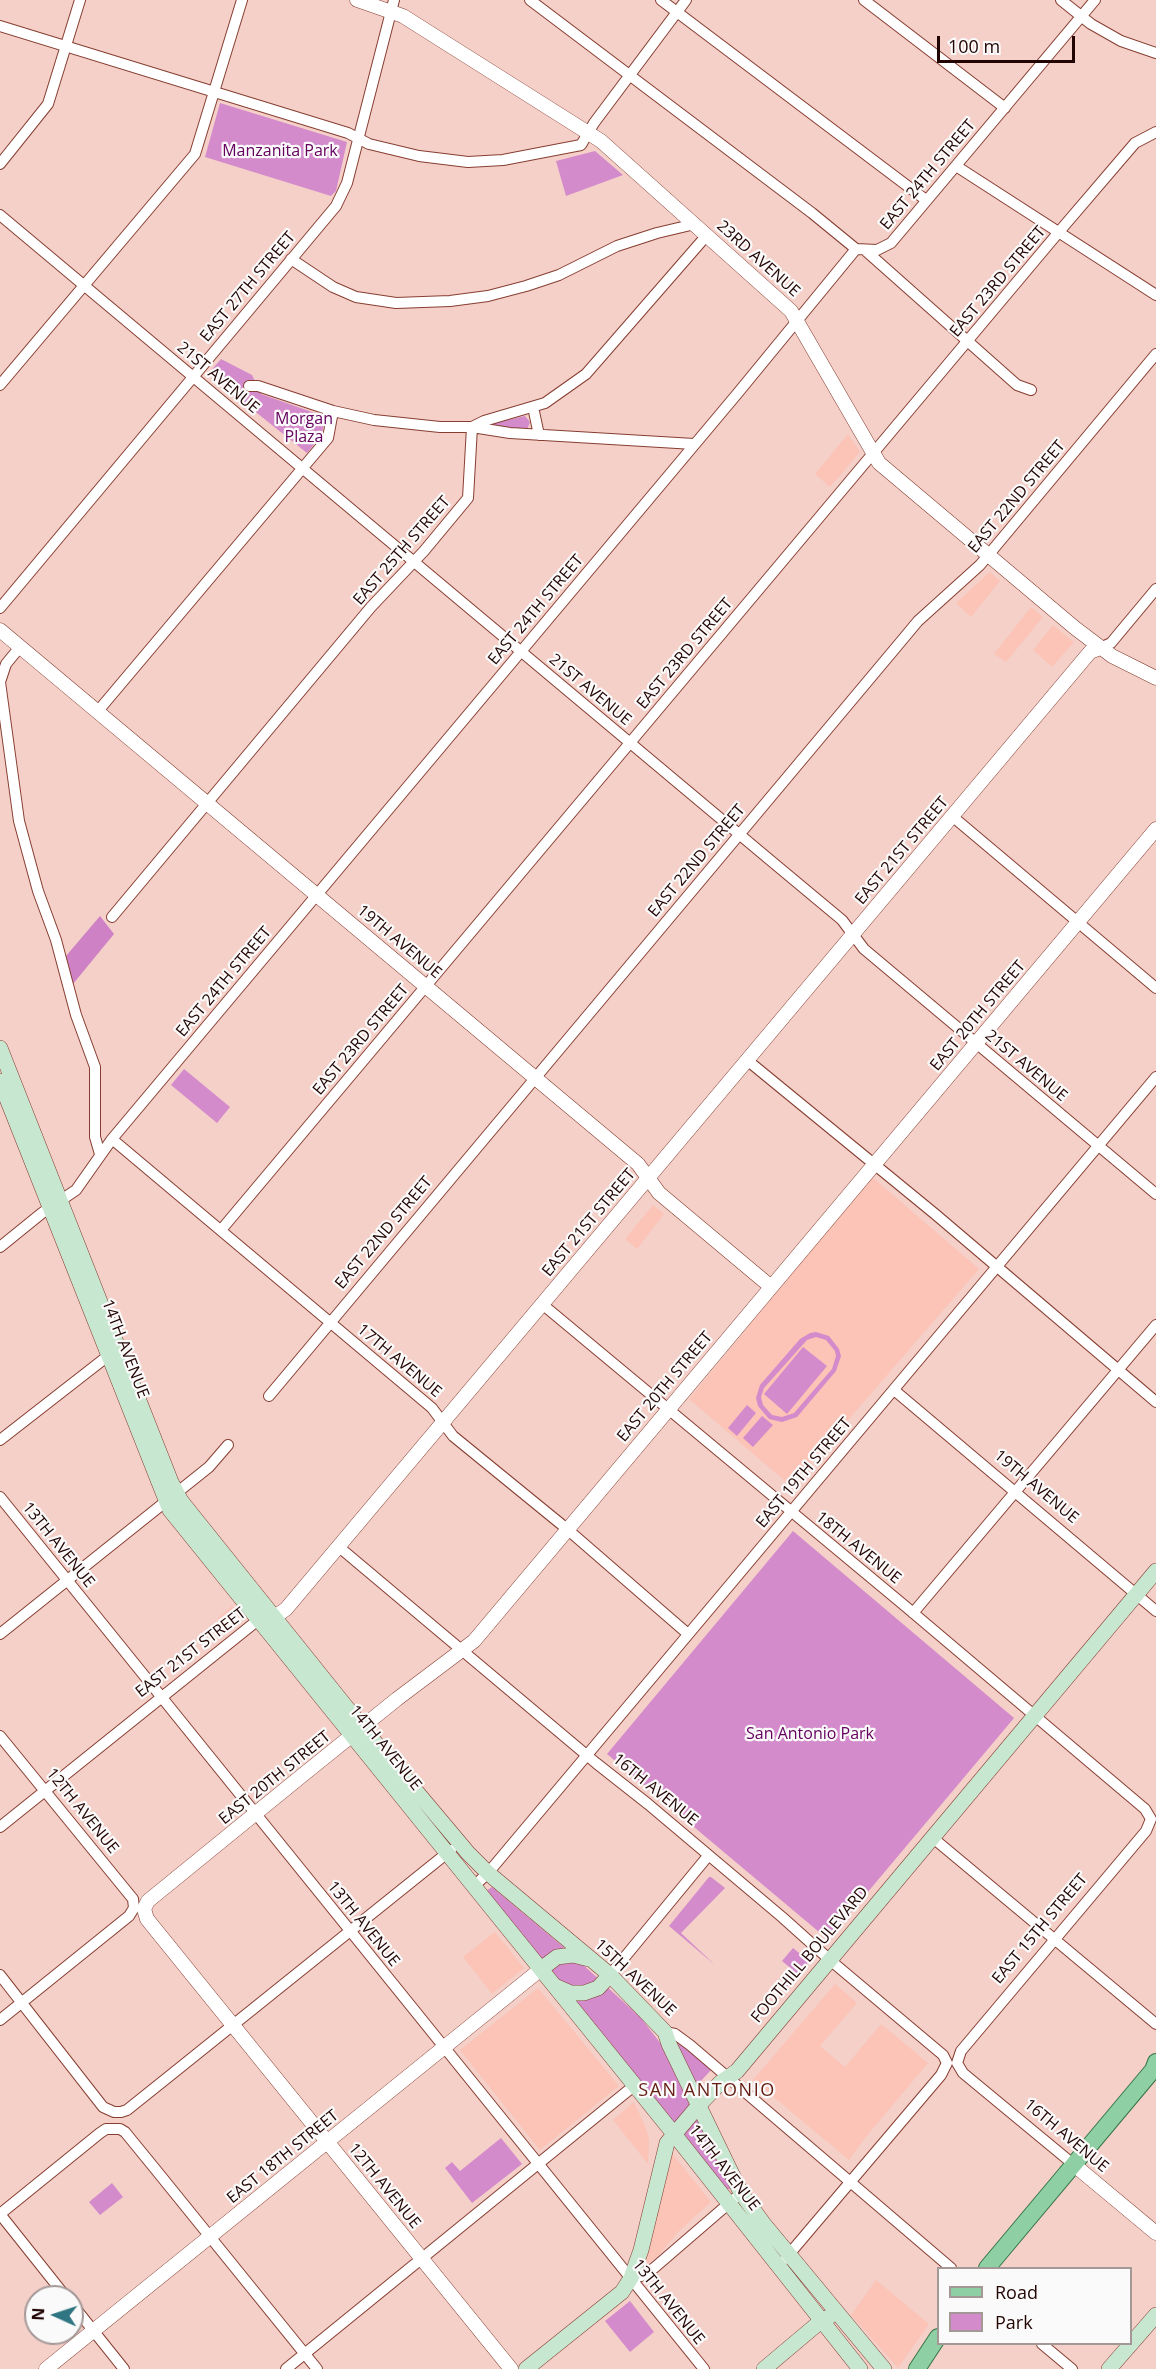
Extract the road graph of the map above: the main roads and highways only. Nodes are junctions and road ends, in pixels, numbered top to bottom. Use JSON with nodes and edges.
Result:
{"nodes":[{"id":1,"x":0,"y":1048,"type":"edge"},
{"id":2,"x":3,"y":1073,"type":"edge"},
{"id":3,"x":1156,"y":1571,"type":"edge"},
{"id":4,"x":454,"y":1848,"type":"junction"},
{"id":5,"x":488,"y":1873,"type":"joint"},
{"id":6,"x":592,"y":1960,"type":"junction"},
{"id":7,"x":541,"y":1970,"type":"junction"},
{"id":8,"x":610,"y":1975,"type":"junction"},
{"id":9,"x":555,"y":1986,"type":"junction"},
{"id":10,"x":665,"y":2032,"type":"joint"},
{"id":11,"x":1155,"y":2067,"type":"edge"},
{"id":12,"x":699,"y":2105,"type":"junction"},
{"id":13,"x":674,"y":2134,"type":"junction"},
{"id":14,"x":735,"y":2198,"type":"junction"},
{"id":15,"x":784,"y":2260,"type":"junction"},
{"id":16,"x":988,"y":2267,"type":"edge"},
{"id":17,"x":837,"y":2313,"type":"junction"},
{"id":18,"x":1156,"y":2315,"type":"edge"},
{"id":19,"x":821,"y":2321,"type":"junction"},
{"id":20,"x":937,"y":2340,"type":"edge"},
{"id":21,"x":1132,"y":2343,"type":"edge"},
{"id":22,"x":1130,"y":2345,"type":"edge"},
{"id":23,"x":526,"y":2369,"type":"edge"},
{"id":24,"x":764,"y":2369,"type":"edge"},
{"id":25,"x":860,"y":2369,"type":"edge"},
{"id":26,"x":884,"y":2369,"type":"edge"},
{"id":27,"x":917,"y":2369,"type":"edge"},
{"id":28,"x":1109,"y":2369,"type":"edge"}],
"edges":[{"from":1,"to":2,"type":"main road","name":"14TH AVENUE"},
{"from":2,"to":4,"type":"main road","name":"14TH AVENUE"},
{"from":3,"to":12,"type":"main road","name":"FOOTHILL BOULEVARD"},
{"from":4,"to":5,"type":"main road","name":"14TH AVENUE"},
{"from":4,"to":7,"type":"main road","name":"14TH AVENUE"},
{"from":5,"to":6,"type":"main road","name":"15TH AVENUE"},
{"from":6,"to":7,"type":"main road"},
{"from":6,"to":8,"type":"main road","name":"15TH AVENUE"},
{"from":7,"to":9,"type":"main road","name":"14TH AVENUE"},
{"from":8,"to":9,"type":"main road"},
{"from":8,"to":10,"type":"main road","name":"15TH AVENUE"},
{"from":9,"to":13,"type":"main road","name":"14TH AVENUE"},
{"from":10,"to":12,"type":"main road","name":"14TH AVENUE"},
{"from":11,"to":16,"type":"main road"},
{"from":12,"to":13,"type":"main road","name":"FOOTHILL BOULEVARD"},
{"from":12,"to":14,"type":"main road","name":"14TH AVENUE"},
{"from":13,"to":14,"type":"main road","name":"14TH AVENUE"},
{"from":13,"to":23,"type":"main road","name":"FOOTHILL BOULEVARD"},
{"from":14,"to":15,"type":"main road","name":"14TH AVENUE"},
{"from":15,"to":17,"type":"main road","name":"14TH AVENUE"},
{"from":15,"to":19,"type":"main road","name":"14TH AVENUE"},
{"from":17,"to":19,"type":"main road"},
{"from":17,"to":26,"type":"main road","name":"14TH AVENUE"},
{"from":18,"to":21,"type":"main road"},
{"from":19,"to":24,"type":"main road"},
{"from":19,"to":25,"type":"main road","name":"14TH AVENUE"},
{"from":20,"to":27,"type":"main road"},
{"from":22,"to":28,"type":"main road"}]}
